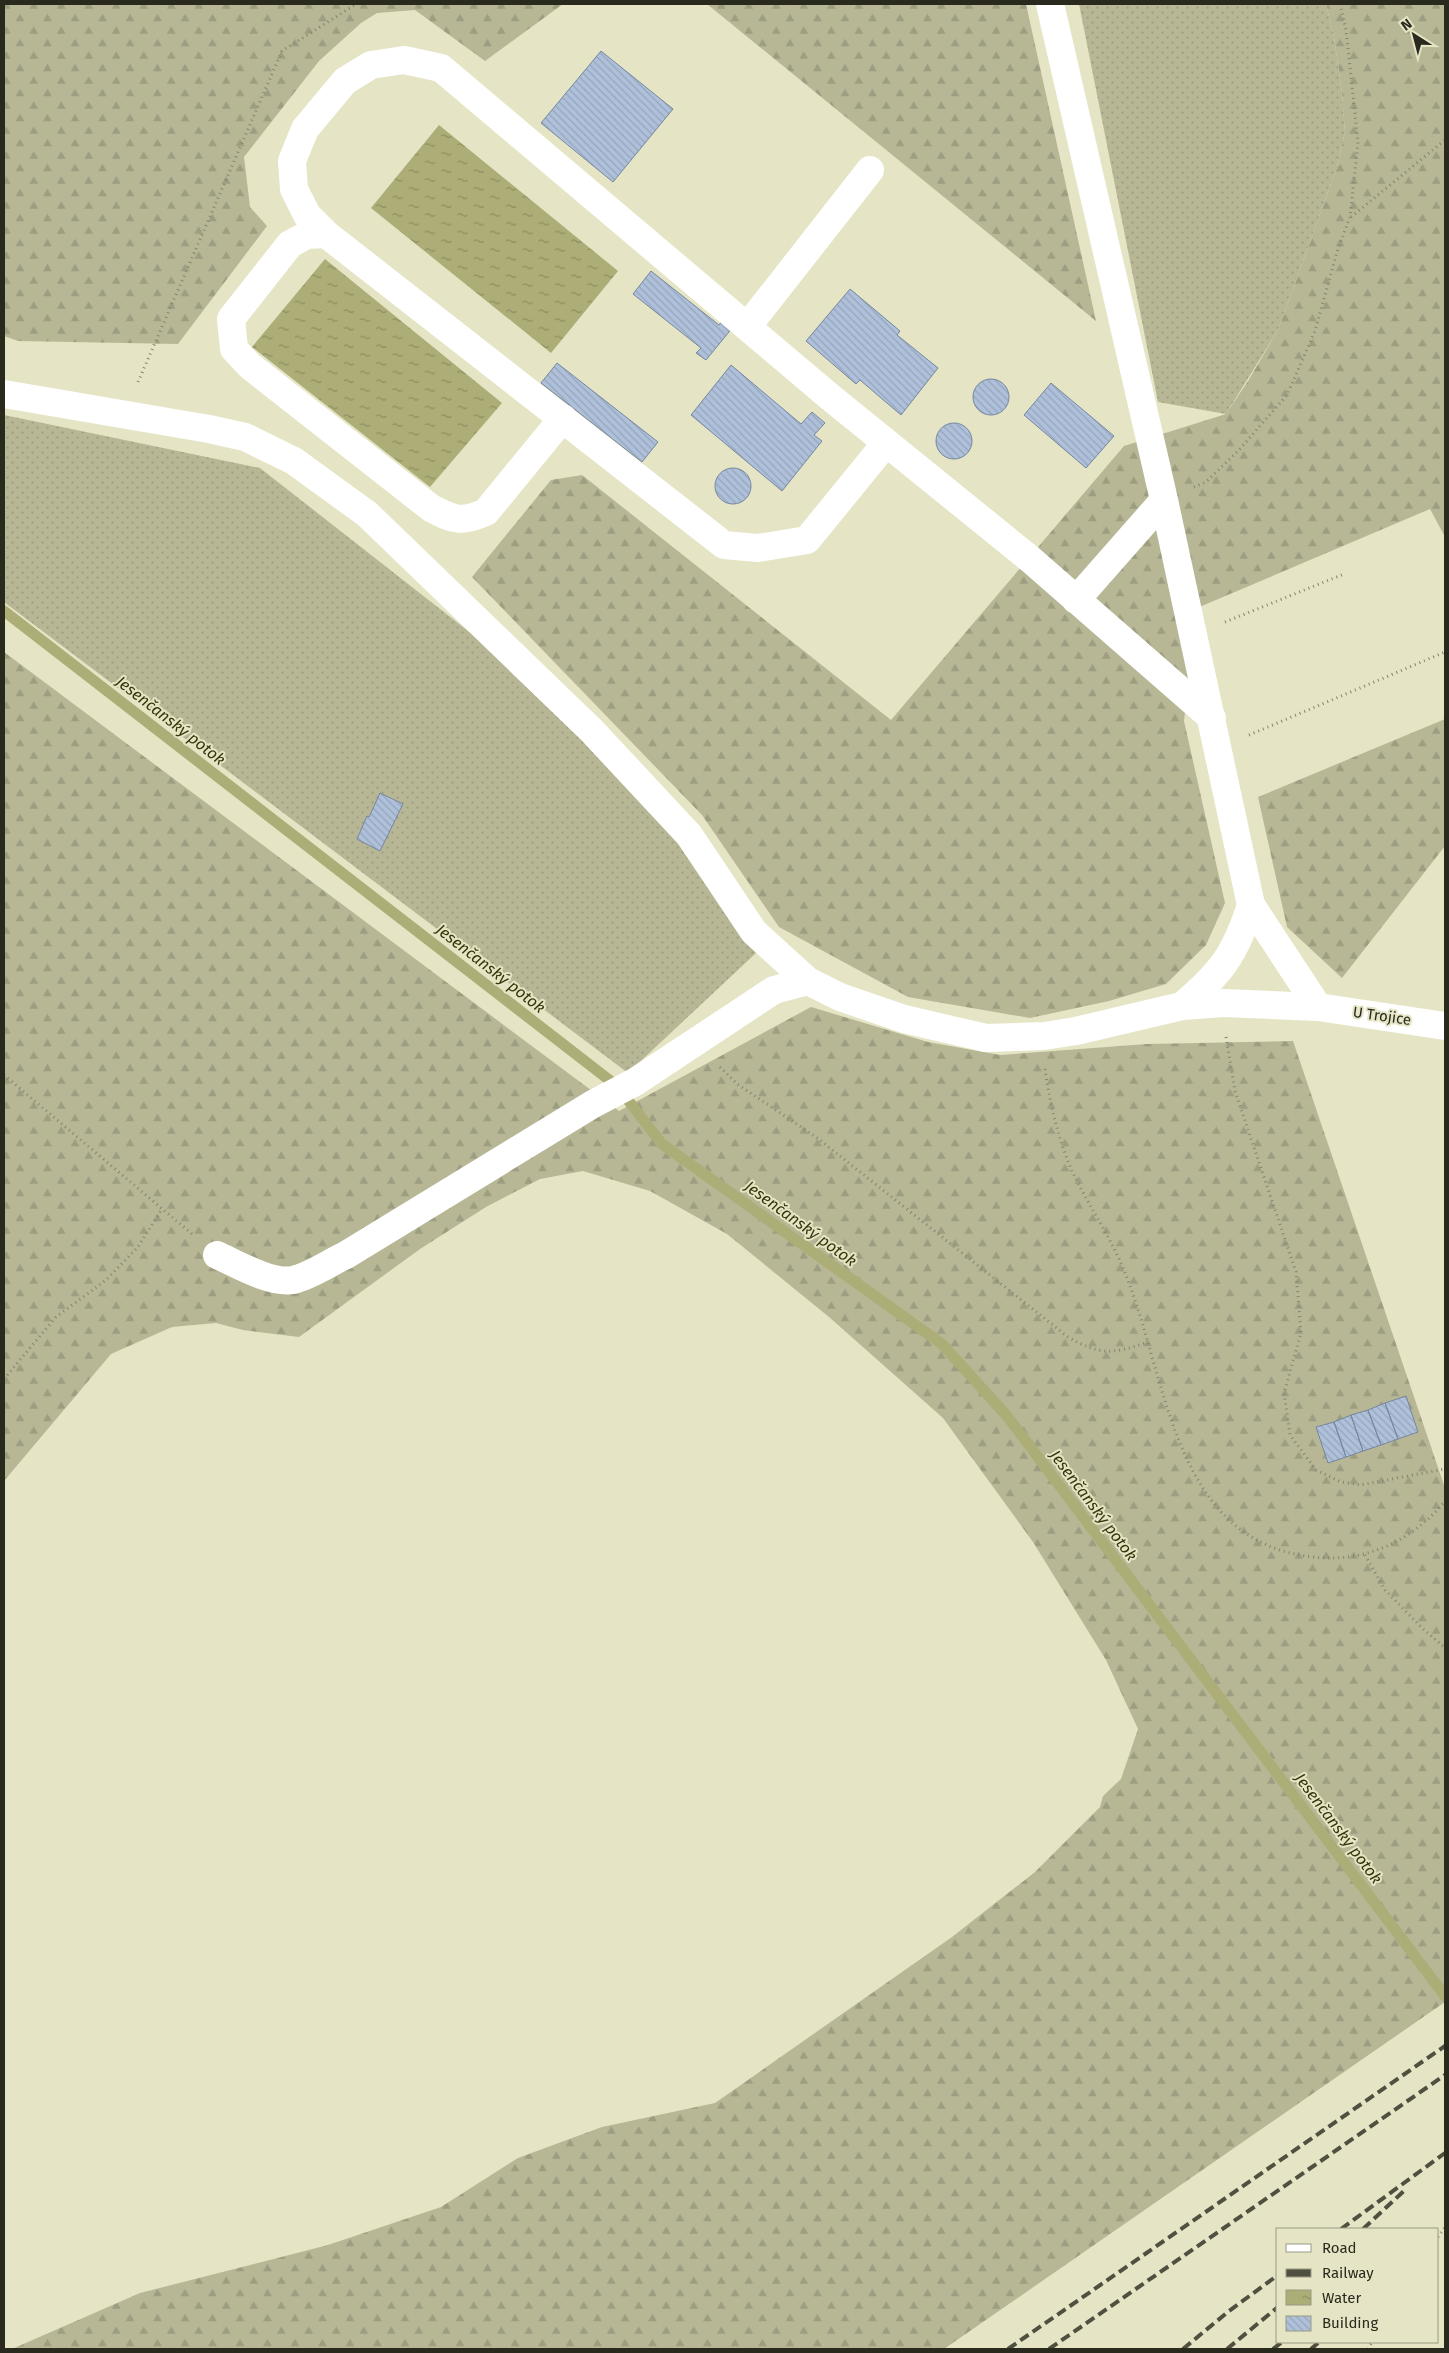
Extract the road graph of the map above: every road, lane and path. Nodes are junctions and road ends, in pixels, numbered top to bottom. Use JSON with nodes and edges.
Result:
{"nodes":[{"id":1,"x":356,"y":4,"type":"edge"},
{"id":2,"x":1050,"y":4,"type":"edge"},
{"id":3,"x":1340,"y":4,"type":"edge"},
{"id":4,"x":1445,"y":140,"type":"edge"},
{"id":5,"x":870,"y":170,"type":"dead end"},
{"id":6,"x":1350,"y":217,"type":"junction"},
{"id":7,"x":326,"y":234,"type":"junction"},
{"id":8,"x":747,"y":327,"type":"junction"},
{"id":9,"x":4,"y":394,"type":"edge"},
{"id":10,"x":124,"y":415,"type":"junction"},
{"id":11,"x":563,"y":418,"type":"junction"},
{"id":12,"x":886,"y":443,"type":"junction"},
{"id":13,"x":1164,"y":500,"type":"junction"},
{"id":14,"x":1344,"y":574,"type":"dead end"},
{"id":15,"x":1076,"y":600,"type":"junction"},
{"id":16,"x":1194,"y":634,"type":"junction"},
{"id":17,"x":1445,"y":652,"type":"edge"},
{"id":18,"x":1212,"y":718,"type":"junction"},
{"id":19,"x":1218,"y":748,"type":"junction"},
{"id":20,"x":1251,"y":905,"type":"junction"},
{"id":21,"x":808,"y":981,"type":"junction"},
{"id":22,"x":1224,"y":1003,"type":"junction"},
{"id":23,"x":1182,"y":1006,"type":"junction"},
{"id":24,"x":1318,"y":1007,"type":"junction"},
{"id":25,"x":1445,"y":1026,"type":"edge"},
{"id":26,"x":1044,"y":1036,"type":"junction"},
{"id":27,"x":705,"y":1038,"type":"junction"},
{"id":28,"x":4,"y":1075,"type":"edge"},
{"id":29,"x":162,"y":1209,"type":"junction"},
{"id":30,"x":217,"y":1255,"type":"joint"},
{"id":31,"x":1148,"y":1342,"type":"junction"},
{"id":32,"x":4,"y":1379,"type":"edge"},
{"id":33,"x":1445,"y":1468,"type":"edge"},
{"id":34,"x":1445,"y":1501,"type":"edge"},
{"id":35,"x":1365,"y":1555,"type":"junction"},
{"id":36,"x":1445,"y":1648,"type":"edge"}],
"edges":[{"from":1,"to":10,"type":"path"},
{"from":2,"to":13,"type":"street"},
{"from":3,"to":6,"type":"path"},
{"from":4,"to":6,"type":"path"},
{"from":5,"to":8,"type":"street"},
{"from":6,"to":13,"type":"path"},
{"from":7,"to":8,"type":"street"},
{"from":7,"to":11,"type":"street"},
{"from":7,"to":11,"type":"street"},
{"from":8,"to":12,"type":"street"},
{"from":9,"to":10,"type":"street","name":"U Trojice"},
{"from":10,"to":21,"type":"street","name":"U Trojice"},
{"from":11,"to":12,"type":"street"},
{"from":12,"to":15,"type":"street"},
{"from":13,"to":15,"type":"street"},
{"from":13,"to":16,"type":"street"},
{"from":14,"to":16,"type":"path"},
{"from":15,"to":18,"type":"street"},
{"from":16,"to":18,"type":"street"},
{"from":17,"to":19,"type":"path"},
{"from":18,"to":19,"type":"street"},
{"from":19,"to":20,"type":"street"},
{"from":20,"to":23,"type":"street"},
{"from":20,"to":24,"type":"street"},
{"from":21,"to":26,"type":"street","name":"U Trojice"},
{"from":21,"to":27,"type":"street"},
{"from":22,"to":23,"type":"street","name":"U Trojice"},
{"from":22,"to":24,"type":"street","name":"U Trojice"},
{"from":22,"to":33,"type":"path"},
{"from":23,"to":26,"type":"street","name":"U Trojice"},
{"from":24,"to":25,"type":"street","name":"U Trojice"},
{"from":26,"to":31,"type":"path"},
{"from":27,"to":30,"type":"street"},
{"from":27,"to":31,"type":"path"},
{"from":28,"to":29,"type":"path"},
{"from":29,"to":30,"type":"path"},
{"from":29,"to":32,"type":"path"},
{"from":31,"to":35,"type":"path"},
{"from":34,"to":35,"type":"path"},
{"from":35,"to":36,"type":"path"}]}
